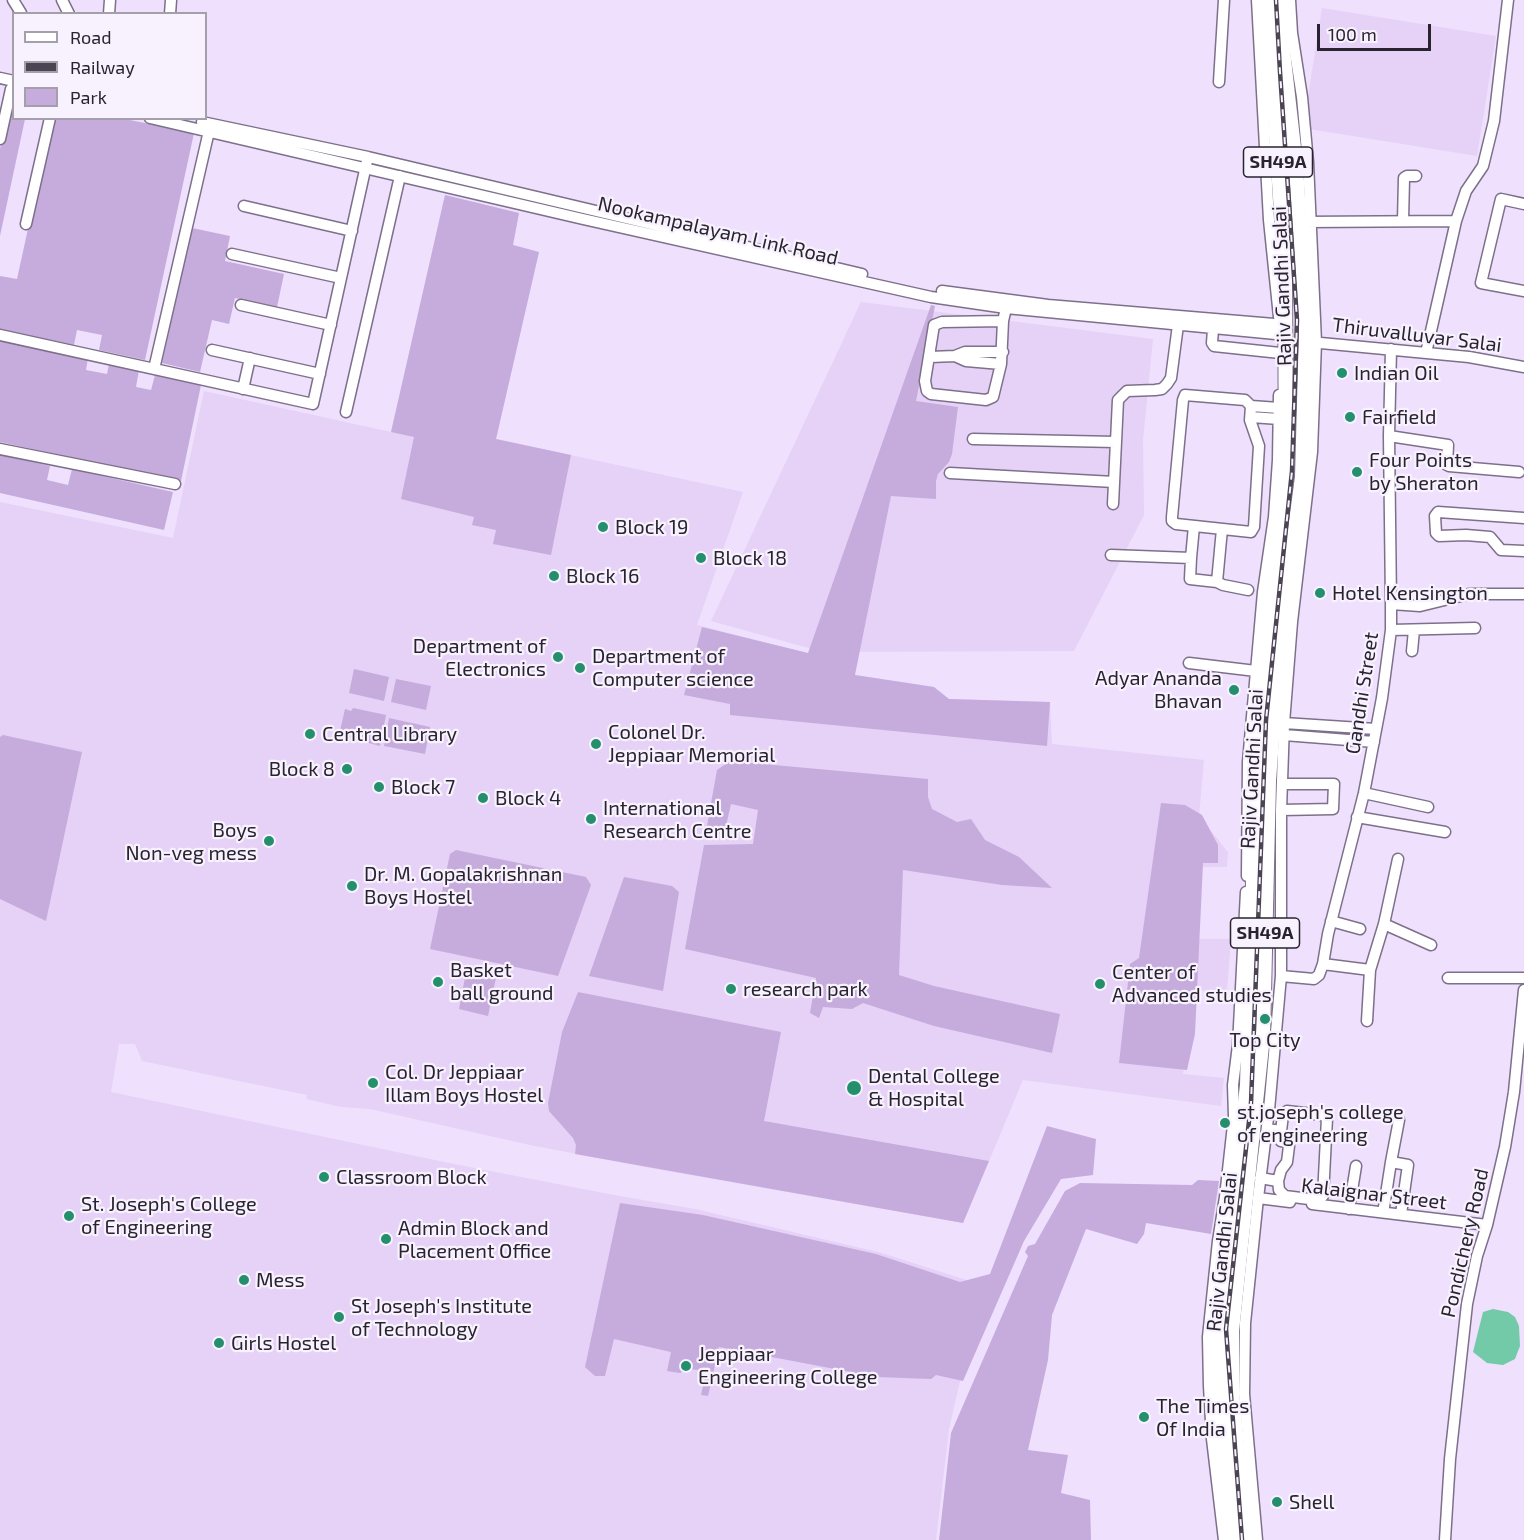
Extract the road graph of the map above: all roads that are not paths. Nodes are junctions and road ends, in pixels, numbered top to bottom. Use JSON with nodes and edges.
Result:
{"nodes":[{"id":1,"x":1224,"y":0,"type":"edge"},
{"id":2,"x":1257,"y":0,"type":"edge"},
{"id":3,"x":1267,"y":0,"type":"edge"},
{"id":4,"x":1280,"y":0,"type":"edge"},
{"id":5,"x":1290,"y":0,"type":"edge"},
{"id":6,"x":1508,"y":0,"type":"edge"},
{"id":7,"x":1275,"y":22,"type":"junction"},
{"id":8,"x":0,"y":78,"type":"edge"},
{"id":9,"x":1219,"y":82,"type":"dead end"},
{"id":10,"x":10,"y":87,"type":"edge"},
{"id":11,"x":50,"y":120,"type":"edge"},
{"id":12,"x":159,"y":120,"type":"edge"},
{"id":13,"x":192,"y":120,"type":"edge"},
{"id":14,"x":208,"y":131,"type":"junction"},
{"id":15,"x":0,"y":139,"type":"edge"},
{"id":16,"x":367,"y":163,"type":"junction"},
{"id":17,"x":400,"y":176,"type":"junction"},
{"id":18,"x":1416,"y":176,"type":"dead end"},
{"id":19,"x":1524,"y":204,"type":"edge"},
{"id":20,"x":244,"y":206,"type":"dead end"},
{"id":21,"x":1403,"y":221,"type":"junction"},
{"id":22,"x":1456,"y":221,"type":"junction"},
{"id":23,"x":1304,"y":222,"type":"junction"},
{"id":24,"x":26,"y":224,"type":"dead end"},
{"id":25,"x":352,"y":231,"type":"junction"},
{"id":26,"x":232,"y":254,"type":"dead end"},
{"id":27,"x":341,"y":278,"type":"junction"},
{"id":28,"x":1524,"y":291,"type":"edge"},
{"id":29,"x":242,"y":305,"type":"dead end"},
{"id":30,"x":1006,"y":308,"type":"junction"},
{"id":31,"x":1003,"y":321,"type":"junction"},
{"id":32,"x":331,"y":325,"type":"junction"},
{"id":33,"x":1179,"y":325,"type":"junction"},
{"id":34,"x":1213,"y":329,"type":"junction"},
{"id":35,"x":1283,"y":330,"type":"junction"},
{"id":36,"x":0,"y":335,"type":"edge"},
{"id":37,"x":1311,"y":342,"type":"junction"},
{"id":38,"x":1391,"y":349,"type":"junction"},
{"id":39,"x":212,"y":350,"type":"dead end"},
{"id":40,"x":1002,"y":352,"type":"junction"},
{"id":41,"x":1426,"y":352,"type":"junction"},
{"id":42,"x":1280,"y":353,"type":"junction"},
{"id":43,"x":955,"y":356,"type":"junction"},
{"id":44,"x":930,"y":357,"type":"junction"},
{"id":45,"x":250,"y":358,"type":"junction"},
{"id":46,"x":1001,"y":364,"type":"junction"},
{"id":47,"x":1524,"y":367,"type":"edge"},
{"id":48,"x":154,"y":369,"type":"junction"},
{"id":49,"x":320,"y":374,"type":"junction"},
{"id":50,"x":243,"y":389,"type":"junction"},
{"id":51,"x":346,"y":412,"type":"dead end"},
{"id":52,"x":1251,"y":412,"type":"junction"},
{"id":53,"x":1279,"y":413,"type":"junction"},
{"id":54,"x":1389,"y":436,"type":"junction"},
{"id":55,"x":974,"y":439,"type":"dead end"},
{"id":56,"x":1116,"y":442,"type":"junction"},
{"id":57,"x":0,"y":449,"type":"edge"},
{"id":58,"x":1519,"y":472,"type":"dead end"},
{"id":59,"x":950,"y":473,"type":"dead end"},
{"id":60,"x":1114,"y":482,"type":"junction"},
{"id":61,"x":176,"y":484,"type":"dead end"},
{"id":62,"x":1113,"y":504,"type":"dead end"},
{"id":63,"x":1493,"y":516,"type":"junction"},
{"id":64,"x":1524,"y":518,"type":"edge"},
{"id":65,"x":1194,"y":526,"type":"junction"},
{"id":66,"x":1222,"y":529,"type":"junction"},
{"id":67,"x":1490,"y":537,"type":"junction"},
{"id":68,"x":1524,"y":551,"type":"edge"},
{"id":69,"x":1111,"y":555,"type":"dead end"},
{"id":70,"x":1191,"y":558,"type":"junction"},
{"id":71,"x":1217,"y":582,"type":"junction"},
{"id":72,"x":1248,"y":590,"type":"dead end"},
{"id":73,"x":1524,"y":594,"type":"edge"},
{"id":74,"x":1391,"y":604,"type":"junction"},
{"id":75,"x":1475,"y":628,"type":"dead end"},
{"id":76,"x":1390,"y":630,"type":"junction"},
{"id":77,"x":1414,"y":630,"type":"junction"},
{"id":78,"x":1412,"y":651,"type":"dead end"},
{"id":79,"x":1189,"y":663,"type":"dead end"},
{"id":80,"x":1256,"y":671,"type":"junction"},
{"id":81,"x":1284,"y":723,"type":"junction"},
{"id":82,"x":1376,"y":729,"type":"junction"},
{"id":83,"x":1284,"y":735,"type":"junction"},
{"id":84,"x":1374,"y":741,"type":"junction"},
{"id":85,"x":1282,"y":784,"type":"junction"},
{"id":86,"x":1364,"y":793,"type":"junction"},
{"id":87,"x":1428,"y":807,"type":"dead end"},
{"id":88,"x":1281,"y":810,"type":"junction"},
{"id":89,"x":1357,"y":817,"type":"junction"},
{"id":90,"x":1444,"y":832,"type":"dead end"},
{"id":91,"x":1398,"y":859,"type":"dead end"},
{"id":92,"x":1331,"y":921,"type":"junction"},
{"id":93,"x":1384,"y":924,"type":"junction"},
{"id":94,"x":1360,"y":929,"type":"dead end"},
{"id":95,"x":1431,"y":945,"type":"dead end"},
{"id":96,"x":1323,"y":964,"type":"junction"},
{"id":97,"x":1370,"y":970,"type":"junction"},
{"id":98,"x":1281,"y":976,"type":"junction"},
{"id":99,"x":1448,"y":978,"type":"dead end"},
{"id":100,"x":1524,"y":978,"type":"edge"},
{"id":101,"x":1524,"y":990,"type":"edge"},
{"id":102,"x":1367,"y":1021,"type":"dead end"},
{"id":103,"x":1399,"y":1120,"type":"dead end"},
{"id":104,"x":1267,"y":1129,"type":"junction"},
{"id":105,"x":1281,"y":1131,"type":"junction"},
{"id":106,"x":1391,"y":1162,"type":"junction"},
{"id":107,"x":1244,"y":1164,"type":"junction"},
{"id":108,"x":1356,"y":1166,"type":"dead end"},
{"id":109,"x":1260,"y":1178,"type":"junction"},
{"id":110,"x":1278,"y":1181,"type":"junction"},
{"id":111,"x":1258,"y":1198,"type":"junction"},
{"id":112,"x":1384,"y":1206,"type":"dead end"},
{"id":113,"x":1349,"y":1209,"type":"junction"},
{"id":114,"x":1401,"y":1214,"type":"junction"},
{"id":115,"x":1487,"y":1225,"type":"junction"},
{"id":116,"x":1224,"y":1540,"type":"edge"},
{"id":117,"x":1233,"y":1540,"type":"edge"},
{"id":118,"x":1246,"y":1540,"type":"edge"},
{"id":119,"x":1257,"y":1540,"type":"edge"},
{"id":120,"x":1445,"y":1540,"type":"edge"}],
"edges":[{"from":1,"to":9,"type":"street"},
{"from":2,"to":35,"type":"street"},
{"from":3,"to":7,"type":"main road","name":"Rajiv Gandhi Salai","number":"SH49A"},
{"from":4,"to":7,"type":"main road","name":"Rajiv Gandhi Salai","number":"SH49A"},
{"from":5,"to":23,"type":"street"},
{"from":6,"to":22,"type":"street"},
{"from":7,"to":23,"type":"main road","name":"Rajiv Gandhi Salai","number":"SH49A"},
{"from":7,"to":35,"type":"main road","name":"Rajiv Gandhi Salai","number":"SH49A"},
{"from":8,"to":10,"type":"street"},
{"from":10,"to":15,"type":"street"},
{"from":11,"to":24,"type":"street"},
{"from":12,"to":14,"type":"street","name":"Nookampalayam Link Road"},
{"from":13,"to":16,"type":"street","name":"Nookampalayam Link Road"},
{"from":14,"to":16,"type":"street","name":"Nookampalayam Link Road"},
{"from":14,"to":48,"type":"street"},
{"from":16,"to":17,"type":"street","name":"Nookampalayam Link Road"},
{"from":16,"to":25,"type":"street"},
{"from":16,"to":35,"type":"street","name":"Nookampalayam Link Road"},
{"from":17,"to":30,"type":"street","name":"Nookampalayam Link Road"},
{"from":17,"to":51,"type":"street"},
{"from":18,"to":21,"type":"street"},
{"from":19,"to":28,"type":"street"},
{"from":20,"to":25,"type":"street"},
{"from":21,"to":22,"type":"street"},
{"from":21,"to":23,"type":"street"},
{"from":22,"to":41,"type":"street"},
{"from":23,"to":37,"type":"main road","name":"Rajiv Gandhi Salai","number":"SH49A"},
{"from":25,"to":27,"type":"street"},
{"from":26,"to":27,"type":"street"},
{"from":27,"to":32,"type":"street"},
{"from":29,"to":32,"type":"street"},
{"from":30,"to":31,"type":"street"},
{"from":30,"to":33,"type":"street","name":"Nookampalayam Link Road"},
{"from":31,"to":40,"type":"street"},
{"from":31,"to":44,"type":"street"},
{"from":32,"to":49,"type":"street"},
{"from":33,"to":34,"type":"street","name":"Nookampalayam Link Road"},
{"from":33,"to":56,"type":"street"},
{"from":34,"to":35,"type":"street","name":"Nookampalayam Link Road"},
{"from":34,"to":42,"type":"street"},
{"from":35,"to":42,"type":"street"},
{"from":35,"to":107,"type":"main road","name":"Rajiv Gandhi Salai","number":"SH49A"},
{"from":36,"to":48,"type":"street"},
{"from":37,"to":38,"type":"street","name":"Thiruvalluvar Salai"},
{"from":37,"to":81,"type":"street"},
{"from":37,"to":107,"type":"main road","name":"Rajiv Gandhi Salai","number":"SH49A"},
{"from":38,"to":41,"type":"street","name":"Thiruvalluvar Salai"},
{"from":38,"to":54,"type":"street","name":"Gandhi Street"},
{"from":39,"to":45,"type":"street"},
{"from":40,"to":43,"type":"street"},
{"from":40,"to":46,"type":"street"},
{"from":41,"to":47,"type":"street","name":"Thiruvalluvar Salai"},
{"from":42,"to":53,"type":"street"},
{"from":43,"to":44,"type":"street"},
{"from":43,"to":46,"type":"street"},
{"from":44,"to":46,"type":"street"},
{"from":45,"to":49,"type":"street"},
{"from":45,"to":50,"type":"street"},
{"from":48,"to":50,"type":"street"},
{"from":49,"to":50,"type":"street"},
{"from":52,"to":53,"type":"street"},
{"from":52,"to":65,"type":"street"},
{"from":52,"to":66,"type":"street"},
{"from":53,"to":80,"type":"street"},
{"from":54,"to":58,"type":"street"},
{"from":54,"to":74,"type":"street","name":"Gandhi Street"},
{"from":55,"to":56,"type":"street"},
{"from":56,"to":60,"type":"street"},
{"from":57,"to":61,"type":"street"},
{"from":59,"to":60,"type":"street"},
{"from":60,"to":62,"type":"street"},
{"from":63,"to":64,"type":"street"},
{"from":63,"to":67,"type":"street"},
{"from":63,"to":67,"type":"street"},
{"from":65,"to":66,"type":"street"},
{"from":65,"to":70,"type":"street"},
{"from":66,"to":71,"type":"street"},
{"from":67,"to":68,"type":"street"},
{"from":69,"to":70,"type":"street"},
{"from":70,"to":71,"type":"street"},
{"from":71,"to":72,"type":"street"},
{"from":73,"to":74,"type":"street"},
{"from":74,"to":76,"type":"street","name":"Gandhi Street"},
{"from":75,"to":77,"type":"street"},
{"from":76,"to":77,"type":"street"},
{"from":76,"to":82,"type":"street","name":"Gandhi Street"},
{"from":77,"to":78,"type":"street"},
{"from":79,"to":80,"type":"street"},
{"from":80,"to":116,"type":"street"},
{"from":81,"to":82,"type":"street"},
{"from":81,"to":83,"type":"street"},
{"from":82,"to":84,"type":"street","name":"Gandhi Street"},
{"from":83,"to":84,"type":"street"},
{"from":83,"to":85,"type":"street"},
{"from":84,"to":86,"type":"street","name":"Gandhi Street"},
{"from":85,"to":88,"type":"street"},
{"from":85,"to":88,"type":"street"},
{"from":86,"to":87,"type":"street"},
{"from":86,"to":89,"type":"street","name":"Gandhi Street"},
{"from":88,"to":98,"type":"street"},
{"from":89,"to":90,"type":"street"},
{"from":89,"to":92,"type":"street","name":"Gandhi Street"},
{"from":91,"to":93,"type":"street"},
{"from":92,"to":94,"type":"street"},
{"from":92,"to":96,"type":"street","name":"Gandhi Street"},
{"from":93,"to":95,"type":"street"},
{"from":93,"to":97,"type":"street"},
{"from":96,"to":97,"type":"street"},
{"from":96,"to":98,"type":"street"},
{"from":97,"to":102,"type":"street"},
{"from":98,"to":104,"type":"street"},
{"from":99,"to":100,"type":"street"},
{"from":101,"to":115,"type":"street","name":"Pondichery Road"},
{"from":103,"to":106,"type":"street"},
{"from":104,"to":105,"type":"street"},
{"from":104,"to":109,"type":"street"},
{"from":105,"to":110,"type":"street"},
{"from":105,"to":110,"type":"street"},
{"from":106,"to":112,"type":"street"},
{"from":106,"to":114,"type":"street"},
{"from":107,"to":117,"type":"main road","name":"Rajiv Gandhi Salai","number":"SH49A"},
{"from":107,"to":118,"type":"main road","name":"Rajiv Gandhi Salai","number":"SH49A"},
{"from":108,"to":113,"type":"street"},
{"from":109,"to":110,"type":"street"},
{"from":109,"to":111,"type":"street"},
{"from":111,"to":113,"type":"street","name":"Kalaignar Street"},
{"from":111,"to":119,"type":"street"},
{"from":113,"to":114,"type":"street","name":"Kalaignar Street"},
{"from":114,"to":115,"type":"street","name":"Kalaignar Street"},
{"from":115,"to":120,"type":"street","name":"Pondichery Road"}]}
